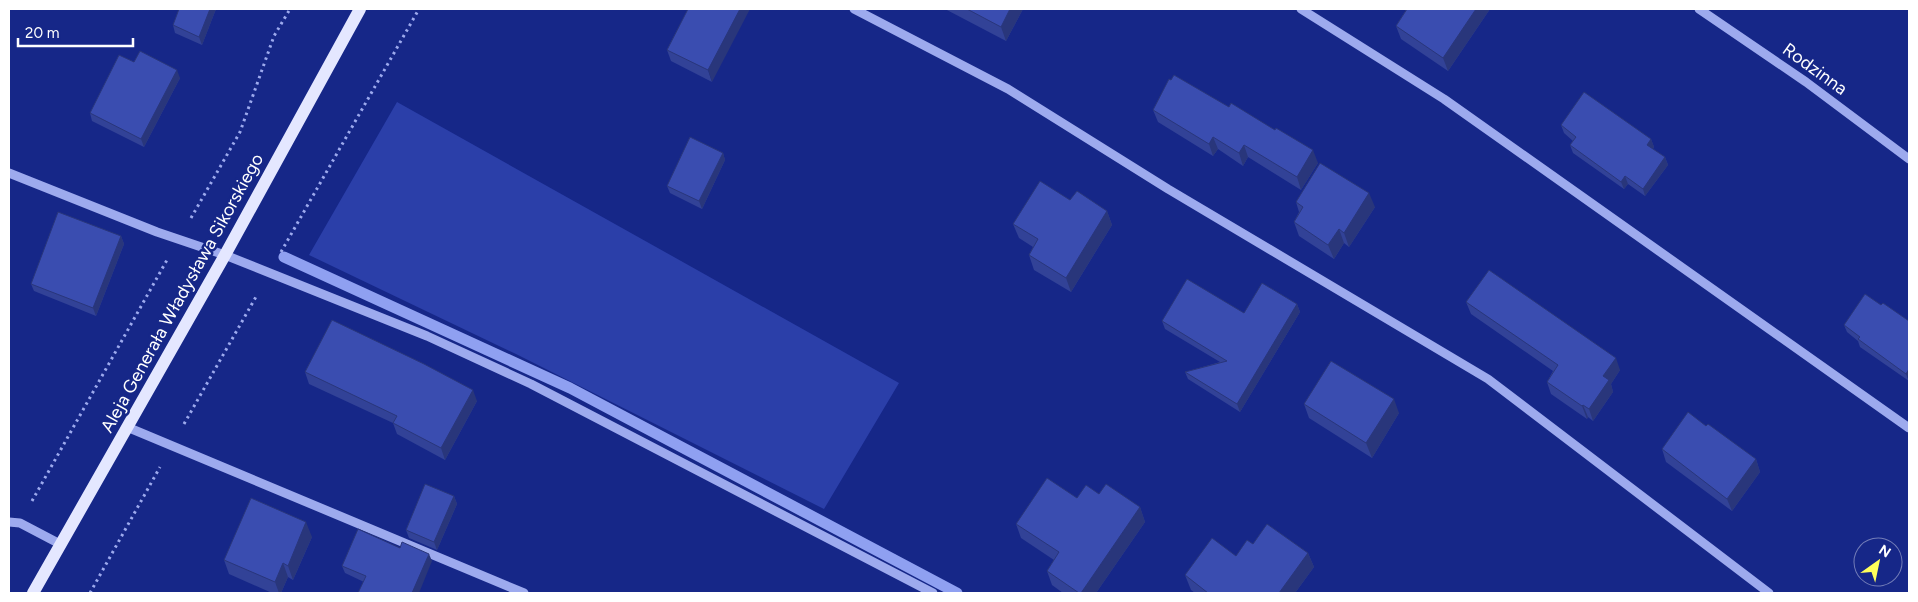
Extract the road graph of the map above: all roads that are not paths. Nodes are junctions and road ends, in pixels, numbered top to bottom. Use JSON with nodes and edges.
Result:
{"nodes":[{"id":1,"x":360,"y":9,"type":"edge"},
{"id":2,"x":854,"y":9,"type":"edge"},
{"id":3,"x":1301,"y":9,"type":"edge"},
{"id":4,"x":1699,"y":9,"type":"edge"},
{"id":5,"x":1909,"y":159,"type":"edge"},
{"id":6,"x":9,"y":173,"type":"edge"},
{"id":7,"x":224,"y":255,"type":"junction"},
{"id":8,"x":127,"y":427,"type":"junction"},
{"id":9,"x":1909,"y":428,"type":"edge"},
{"id":10,"x":9,"y":522,"type":"edge"},
{"id":11,"x":60,"y":544,"type":"junction"},
{"id":12,"x":33,"y":593,"type":"edge"},
{"id":13,"x":524,"y":593,"type":"edge"},
{"id":14,"x":933,"y":593,"type":"edge"},
{"id":15,"x":1769,"y":593,"type":"edge"}],
"edges":[{"from":1,"to":7,"type":"main road","name":"Aleja Generała Władysława Sikorskiego"},
{"from":2,"to":15,"type":"street"},
{"from":3,"to":9,"type":"street"},
{"from":4,"to":5,"type":"street","name":"Rodzinna"},
{"from":6,"to":7,"type":"street"},
{"from":7,"to":8,"type":"main road","name":"Aleja Generała Władysława Sikorskiego"},
{"from":7,"to":14,"type":"street"},
{"from":8,"to":11,"type":"main road","name":"Aleja Generała Władysława Sikorskiego"},
{"from":8,"to":13,"type":"street"},
{"from":10,"to":11,"type":"street"},
{"from":11,"to":12,"type":"main road","name":"Aleja Generała Władysława Sikorskiego"}]}
